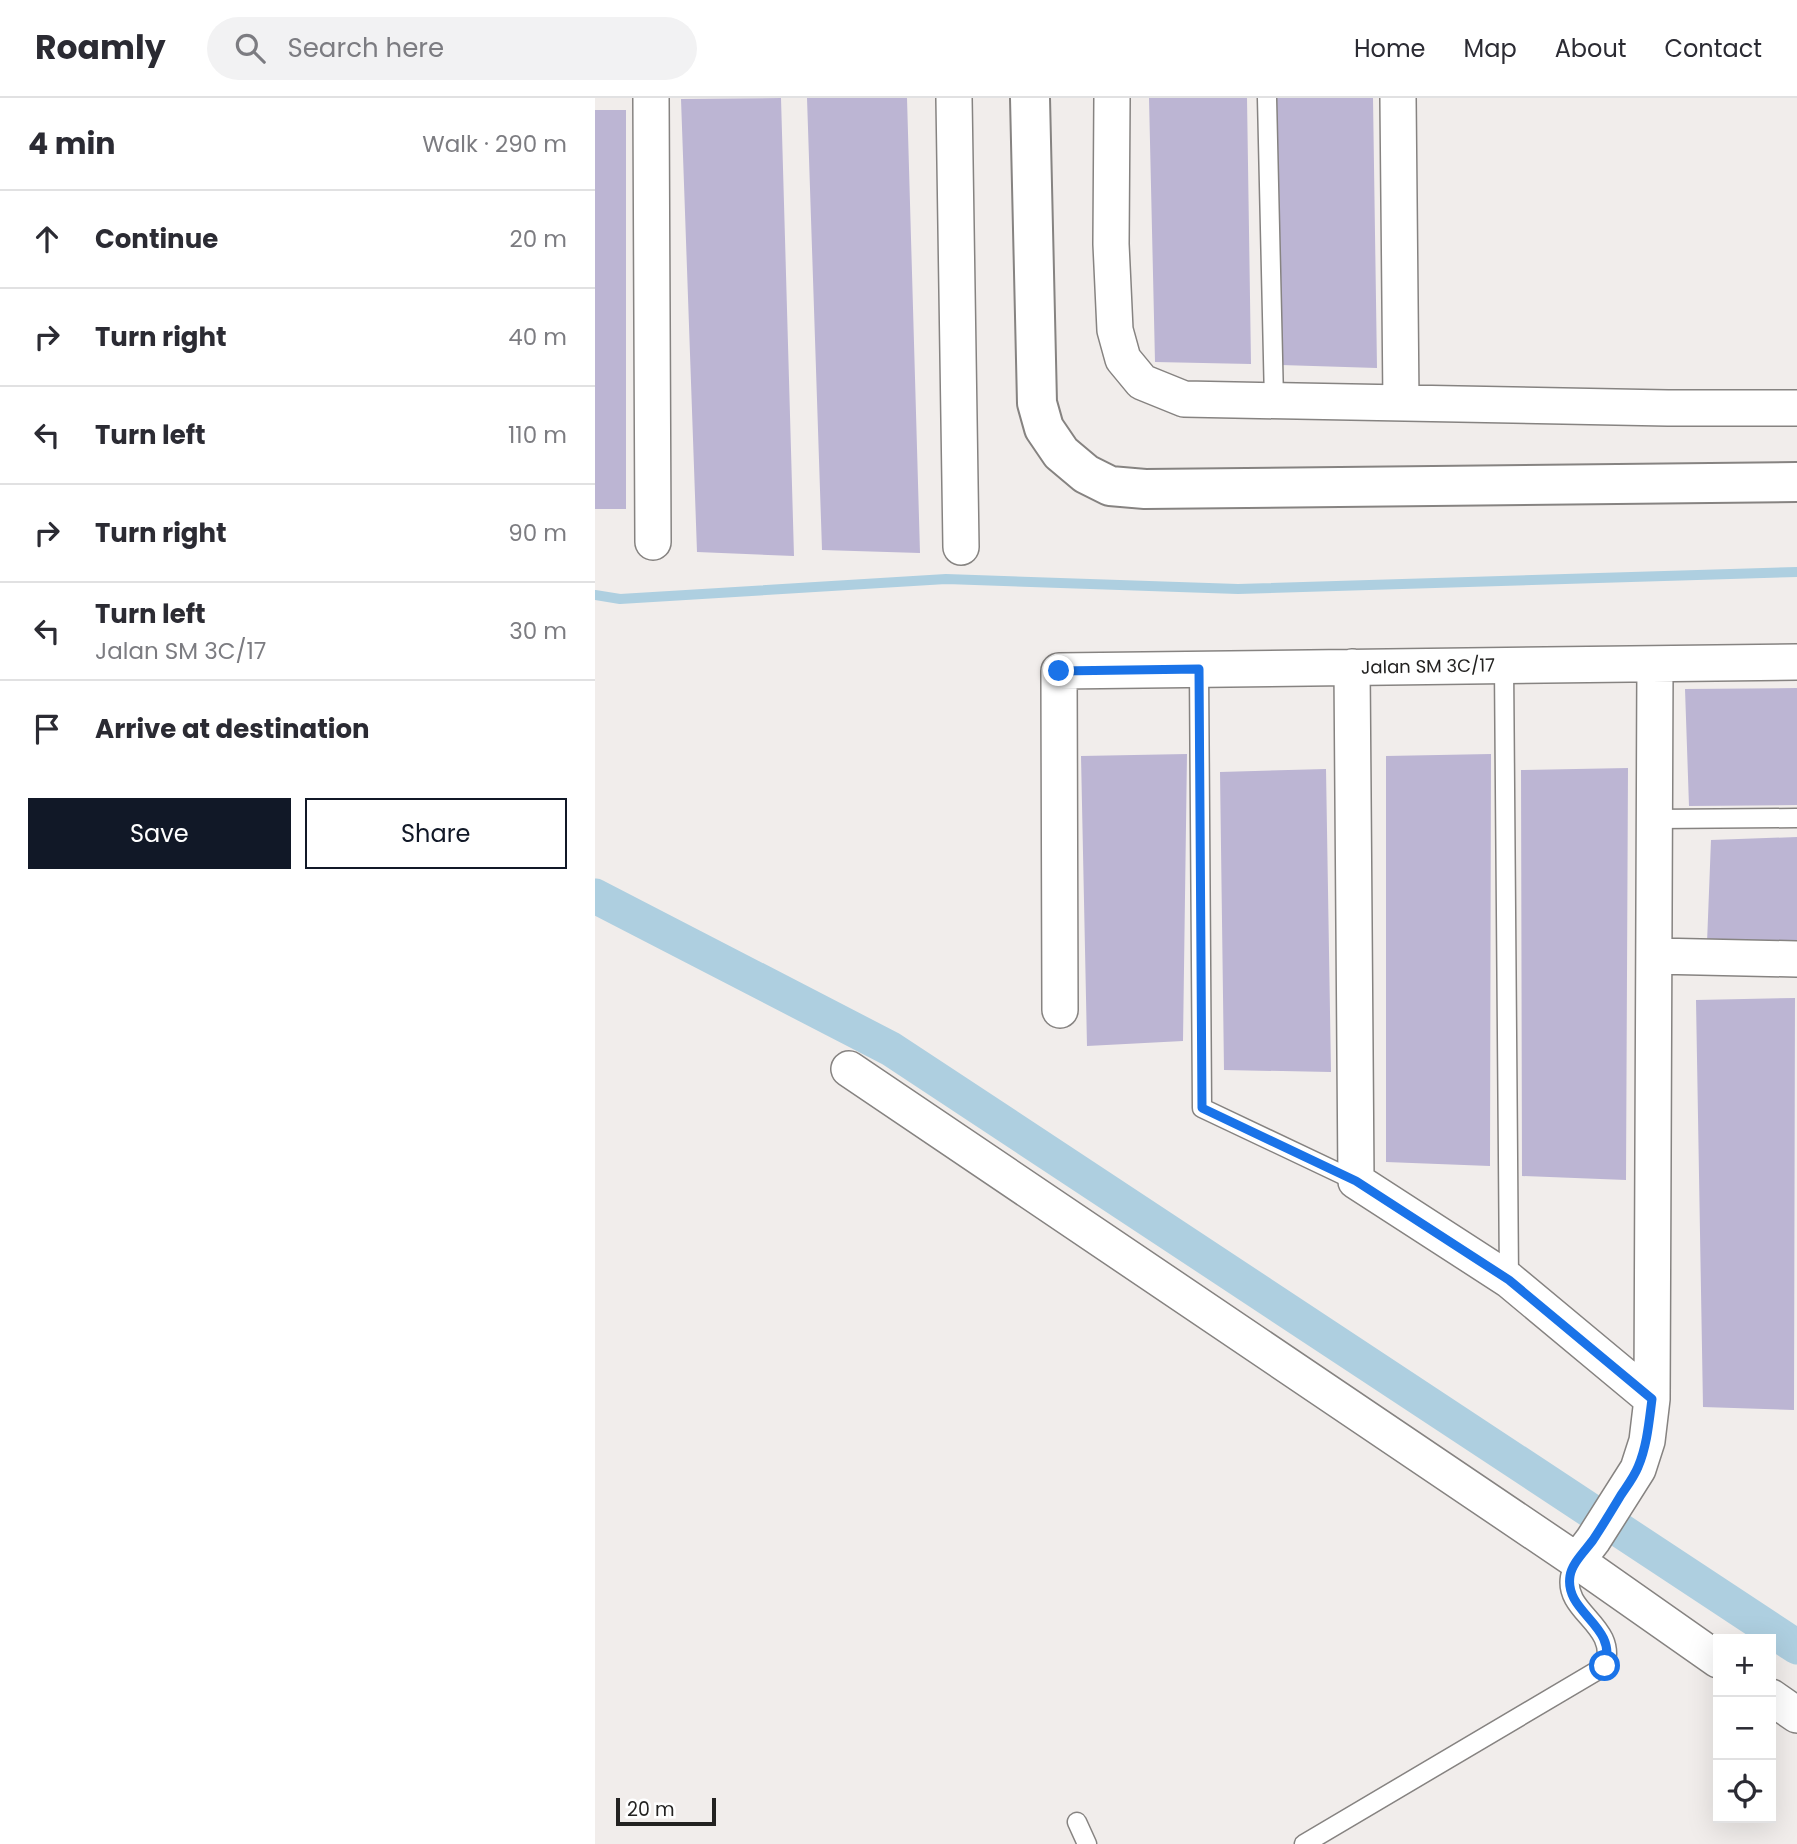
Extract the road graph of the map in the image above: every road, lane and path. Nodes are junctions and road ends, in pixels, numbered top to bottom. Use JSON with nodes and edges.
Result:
{"nodes":[{"id":1,"x":651,"y":98,"type":"edge"},
{"id":2,"x":954,"y":98,"type":"edge"},
{"id":3,"x":1030,"y":98,"type":"edge"},
{"id":4,"x":1112,"y":98,"type":"edge"},
{"id":5,"x":1267,"y":98,"type":"edge"},
{"id":6,"x":1398,"y":98,"type":"edge"},
{"id":7,"x":1274,"y":401,"type":"junction"},
{"id":8,"x":1401,"y":403,"type":"junction"},
{"id":9,"x":1797,"y":408,"type":"edge"},
{"id":10,"x":1797,"y":482,"type":"edge"},
{"id":11,"x":653,"y":542,"type":"dead end"},
{"id":12,"x":961,"y":547,"type":"dead end"},
{"id":13,"x":1797,"y":662,"type":"edge"},
{"id":14,"x":1655,"y":664,"type":"junction"},
{"id":15,"x":1504,"y":665,"type":"junction"},
{"id":16,"x":1352,"y":667,"type":"junction"},
{"id":17,"x":1199,"y":669,"type":"junction"},
{"id":18,"x":1797,"y":818,"type":"edge"},
{"id":19,"x":1655,"y":819,"type":"junction"},
{"id":20,"x":1655,"y":956,"type":"junction"},
{"id":21,"x":1797,"y":959,"type":"edge"},
{"id":22,"x":1060,"y":1010,"type":"dead end"},
{"id":23,"x":849,"y":1069,"type":"dead end"},
{"id":24,"x":1356,"y":1181,"type":"junction"},
{"id":25,"x":1509,"y":1280,"type":"junction"},
{"id":26,"x":1652,"y":1399,"type":"junction"},
{"id":27,"x":1585,"y":1551,"type":"junction"},
{"id":28,"x":1713,"y":1656,"type":"edge"},
{"id":29,"x":1776,"y":1700,"type":"edge"},
{"id":30,"x":1797,"y":1715,"type":"edge"},
{"id":31,"x":1077,"y":1822,"type":"dead end"},
{"id":32,"x":1087,"y":1844,"type":"edge"},
{"id":33,"x":1304,"y":1844,"type":"edge"}],
"edges":[{"from":1,"to":11,"type":"street"},
{"from":2,"to":12,"type":"street"},
{"from":3,"to":10,"type":"street"},
{"from":4,"to":7,"type":"street"},
{"from":5,"to":7,"type":"lane"},
{"from":6,"to":8,"type":"street"},
{"from":7,"to":8,"type":"street"},
{"from":8,"to":9,"type":"street"},
{"from":13,"to":14,"type":"street","name":"Jalan SM 3C/17"},
{"from":14,"to":15,"type":"street","name":"Jalan SM 3C/17"},
{"from":14,"to":19,"type":"street"},
{"from":15,"to":16,"type":"street","name":"Jalan SM 3C/17"},
{"from":15,"to":25,"type":"lane"},
{"from":16,"to":17,"type":"street","name":"Jalan SM 3C/17"},
{"from":16,"to":24,"type":"street"},
{"from":17,"to":22,"type":"street","name":"Jalan SM 3C/17"},
{"from":17,"to":24,"type":"lane"},
{"from":18,"to":19,"type":"lane"},
{"from":19,"to":20,"type":"street"},
{"from":20,"to":21,"type":"street"},
{"from":20,"to":26,"type":"street"},
{"from":23,"to":27,"type":"street"},
{"from":24,"to":25,"type":"street"},
{"from":25,"to":26,"type":"street"},
{"from":26,"to":27,"type":"street"},
{"from":27,"to":28,"type":"street"},
{"from":27,"to":33,"type":"lane"},
{"from":29,"to":30,"type":"street"},
{"from":31,"to":32,"type":"lane"}]}
